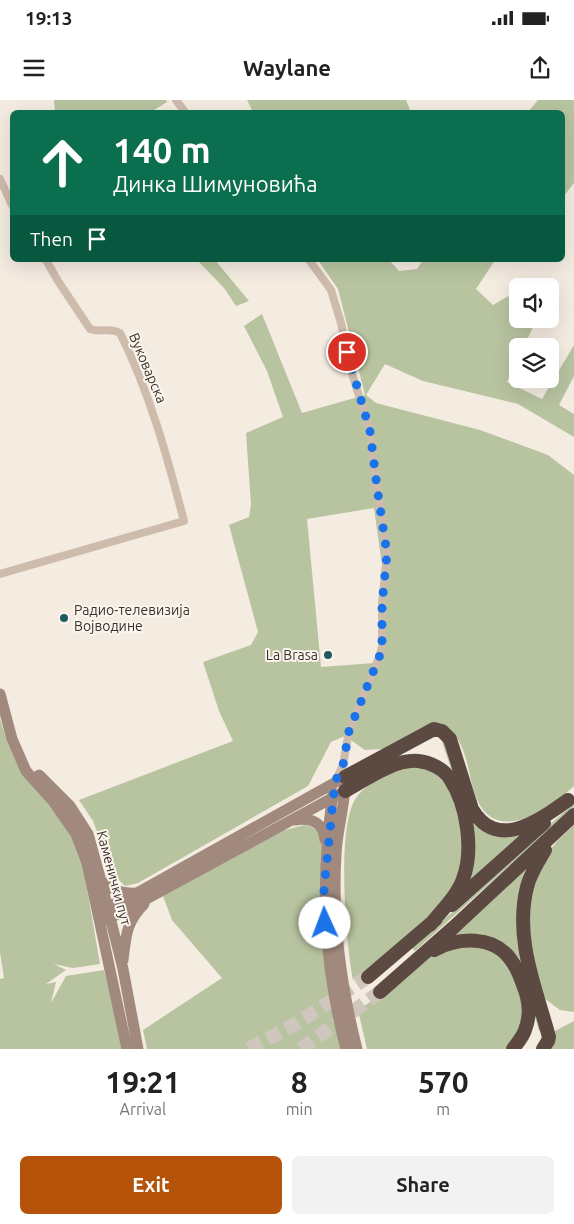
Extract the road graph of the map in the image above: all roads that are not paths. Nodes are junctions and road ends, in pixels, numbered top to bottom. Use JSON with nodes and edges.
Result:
{"nodes":[{"id":1,"x":0,"y":179,"type":"edge"},
{"id":2,"x":10,"y":201,"type":"edge"},
{"id":3,"x":47,"y":262,"type":"edge"},
{"id":4,"x":310,"y":262,"type":"edge"},
{"id":5,"x":0,"y":574,"type":"edge"},
{"id":6,"x":0,"y":694,"type":"edge"},
{"id":7,"x":12,"y":739,"type":"junction"},
{"id":8,"x":340,"y":783,"type":"junction"},
{"id":9,"x":571,"y":798,"type":"edge"},
{"id":10,"x":570,"y":819,"type":"edge"},
{"id":11,"x":288,"y":822,"type":"junction"},
{"id":12,"x":327,"y":854,"type":"junction"},
{"id":13,"x":101,"y":881,"type":"junction"},
{"id":14,"x":137,"y":893,"type":"junction"},
{"id":15,"x":158,"y":893,"type":"junction"},
{"id":16,"x":104,"y":915,"type":"junction"},
{"id":17,"x":430,"y":925,"type":"junction"},
{"id":18,"x":415,"y":962,"type":"junction"},
{"id":19,"x":122,"y":969,"type":"junction"},
{"id":20,"x":368,"y":977,"type":"tunnel mouth"},
{"id":21,"x":380,"y":992,"type":"tunnel mouth"},
{"id":22,"x":127,"y":1049,"type":"edge"},
{"id":23,"x":138,"y":1049,"type":"edge"},
{"id":24,"x":346,"y":1049,"type":"edge"},
{"id":25,"x":357,"y":1049,"type":"edge"},
{"id":26,"x":512,"y":1049,"type":"edge"},
{"id":27,"x":543,"y":1049,"type":"edge"}],
"edges":[{"from":1,"to":2,"type":"street"},
{"from":3,"to":5,"type":"street","name":"Вуковарска"},
{"from":4,"to":8,"type":"street"},
{"from":6,"to":7,"type":"street","name":"Каменички пут"},
{"from":7,"to":13,"type":"street","name":"Каменички пут"},
{"from":7,"to":16,"type":"street","name":"Каменички пут"},
{"from":8,"to":9,"type":"highway"},
{"from":8,"to":11,"type":"street"},
{"from":8,"to":12,"type":"street"},
{"from":8,"to":14,"type":"street"},
{"from":8,"to":17,"type":"highway"},
{"from":8,"to":25,"type":"street"},
{"from":9,"to":17,"type":"highway"},
{"from":10,"to":18,"type":"highway"},
{"from":10,"to":27,"type":"highway"},
{"from":11,"to":12,"type":"street"},
{"from":11,"to":15,"type":"street"},
{"from":12,"to":24,"type":"street"},
{"from":13,"to":14,"type":"street"},
{"from":13,"to":16,"type":"street","name":"Каменички пут"},
{"from":14,"to":16,"type":"street"},
{"from":15,"to":16,"type":"street"},
{"from":15,"to":19,"type":"street"},
{"from":16,"to":19,"type":"street","name":"Каменички пут"},
{"from":16,"to":22,"type":"street","name":"Каменички пут"},
{"from":17,"to":20,"type":"highway"},
{"from":18,"to":21,"type":"highway"},
{"from":18,"to":26,"type":"highway"},
{"from":19,"to":23,"type":"street","name":"Каменички пут"}]}
